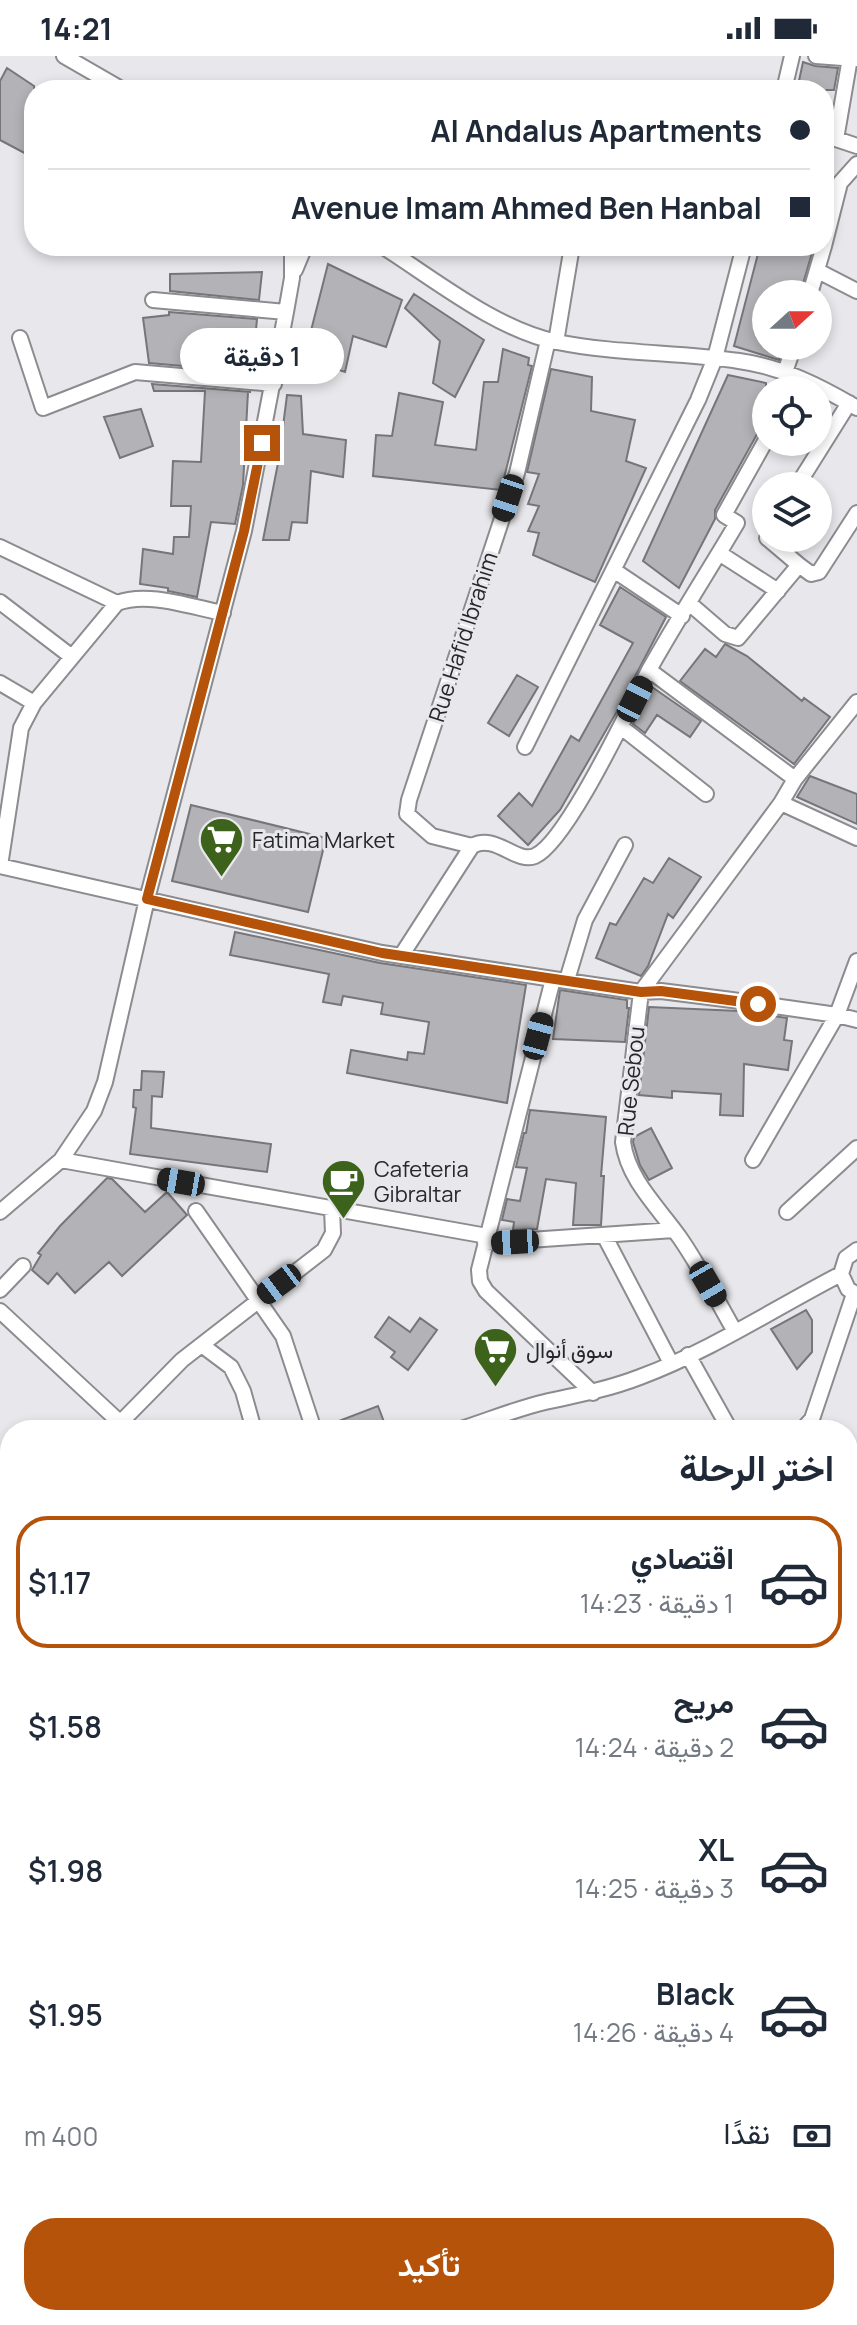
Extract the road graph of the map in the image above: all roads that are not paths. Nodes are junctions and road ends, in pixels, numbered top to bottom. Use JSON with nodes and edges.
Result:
{"nodes":[{"id":1,"x":64,"y":56,"type":"edge"},
{"id":2,"x":792,"y":56,"type":"edge"},
{"id":3,"x":816,"y":56,"type":"edge"},
{"id":4,"x":853,"y":58,"type":"edge"},
{"id":5,"x":106,"y":80,"type":"edge"},
{"id":6,"x":786,"y":80,"type":"edge"},
{"id":7,"x":857,"y":146,"type":"edge"},
{"id":8,"x":857,"y":164,"type":"edge"},
{"id":9,"x":834,"y":201,"type":"edge"},
{"id":10,"x":292,"y":256,"type":"edge"},
{"id":11,"x":301,"y":256,"type":"edge"},
{"id":12,"x":398,"y":256,"type":"edge"},
{"id":13,"x":570,"y":256,"type":"edge"},
{"id":14,"x":741,"y":256,"type":"edge"},
{"id":15,"x":822,"y":256,"type":"edge"},
{"id":16,"x":818,"y":271,"type":"junction"},
{"id":17,"x":292,"y":278,"type":"junction"},
{"id":18,"x":815,"y":280,"type":"edge"},
{"id":19,"x":857,"y":291,"type":"edge"},
{"id":20,"x":153,"y":300,"type":"dead end"},
{"id":21,"x":286,"y":312,"type":"junction"},
{"id":22,"x":20,"y":338,"type":"dead end"},
{"id":23,"x":552,"y":341,"type":"junction"},
{"id":24,"x":715,"y":358,"type":"junction"},
{"id":25,"x":789,"y":360,"type":"edge"},
{"id":26,"x":785,"y":372,"type":"junction"},
{"id":27,"x":789,"y":376,"type":"edge"},
{"id":28,"x":274,"y":384,"type":"junction"},
{"id":29,"x":832,"y":398,"type":"edge"},
{"id":30,"x":853,"y":406,"type":"edge"},
{"id":31,"x":757,"y":456,"type":"edge"},
{"id":32,"x":807,"y":472,"type":"edge"},
{"id":33,"x":857,"y":513,"type":"edge"},
{"id":34,"x":0,"y":547,"type":"edge"},
{"id":35,"x":784,"y":552,"type":"edge"},
{"id":36,"x":719,"y":553,"type":"junction"},
{"id":37,"x":799,"y":565,"type":"junction"},
{"id":38,"x":615,"y":571,"type":"junction"},
{"id":39,"x":778,"y":591,"type":"junction"},
{"id":40,"x":0,"y":602,"type":"edge"},
{"id":41,"x":117,"y":603,"type":"junction"},
{"id":42,"x":686,"y":609,"type":"junction"},
{"id":43,"x":223,"y":613,"type":"junction"},
{"id":44,"x":72,"y":657,"type":"junction"},
{"id":45,"x":649,"y":670,"type":"junction"},
{"id":46,"x":0,"y":683,"type":"edge"},
{"id":47,"x":857,"y":702,"type":"edge"},
{"id":48,"x":34,"y":703,"type":"junction"},
{"id":49,"x":621,"y":727,"type":"junction"},
{"id":50,"x":525,"y":747,"type":"dead end"},
{"id":51,"x":7,"y":773,"type":"edge"},
{"id":52,"x":795,"y":779,"type":"junction"},
{"id":53,"x":706,"y":794,"type":"dead end"},
{"id":54,"x":781,"y":803,"type":"junction"},
{"id":55,"x":857,"y":838,"type":"edge"},
{"id":56,"x":625,"y":845,"type":"dead end"},
{"id":57,"x":472,"y":846,"type":"junction"},
{"id":58,"x":0,"y":866,"type":"edge"},
{"id":59,"x":147,"y":899,"type":"junction"},
{"id":60,"x":401,"y":956,"type":"junction"},
{"id":61,"x":857,"y":961,"type":"edge"},
{"id":62,"x":560,"y":979,"type":"junction"},
{"id":63,"x":641,"y":992,"type":"junction"},
{"id":64,"x":837,"y":1015,"type":"junction"},
{"id":65,"x":857,"y":1020,"type":"edge"},
{"id":66,"x":857,"y":1148,"type":"edge"},
{"id":67,"x":61,"y":1160,"type":"junction"},
{"id":68,"x":753,"y":1160,"type":"dead end"},
{"id":69,"x":332,"y":1209,"type":"junction"},
{"id":70,"x":196,"y":1211,"type":"dead end"},
{"id":71,"x":0,"y":1212,"type":"edge"},
{"id":72,"x":787,"y":1212,"type":"dead end"},
{"id":73,"x":674,"y":1230,"type":"junction"},
{"id":74,"x":605,"y":1237,"type":"junction"},
{"id":75,"x":486,"y":1239,"type":"junction"},
{"id":76,"x":857,"y":1250,"type":"edge"},
{"id":77,"x":23,"y":1266,"type":"dead end"},
{"id":78,"x":841,"y":1274,"type":"junction"},
{"id":79,"x":0,"y":1290,"type":"edge"},
{"id":80,"x":856,"y":1295,"type":"edge"},
{"id":81,"x":256,"y":1301,"type":"junction"},
{"id":82,"x":0,"y":1311,"type":"edge"},
{"id":83,"x":734,"y":1330,"type":"junction"},
{"id":84,"x":203,"y":1346,"type":"junction"},
{"id":85,"x":688,"y":1355,"type":"junction"},
{"id":86,"x":671,"y":1363,"type":"junction"},
{"id":87,"x":593,"y":1393,"type":"junction"},
{"id":88,"x":118,"y":1420,"type":"edge"},
{"id":89,"x":129,"y":1420,"type":"edge"},
{"id":90,"x":251,"y":1420,"type":"edge"},
{"id":91,"x":311,"y":1420,"type":"edge"},
{"id":92,"x":489,"y":1420,"type":"edge"},
{"id":93,"x":724,"y":1420,"type":"edge"},
{"id":94,"x":810,"y":1420,"type":"edge"}],
"edges":[{"from":1,"to":5,"type":"street"},
{"from":2,"to":6,"type":"street"},
{"from":3,"to":4,"type":"street"},
{"from":4,"to":7,"type":"street"},
{"from":8,"to":9,"type":"street"},
{"from":10,"to":17,"type":"street"},
{"from":11,"to":17,"type":"street"},
{"from":12,"to":23,"type":"street"},
{"from":13,"to":23,"type":"street"},
{"from":14,"to":24,"type":"street"},
{"from":15,"to":16,"type":"street"},
{"from":16,"to":18,"type":"street"},
{"from":16,"to":19,"type":"street"},
{"from":17,"to":21,"type":"street"},
{"from":20,"to":21,"type":"street"},
{"from":21,"to":28,"type":"street"},
{"from":22,"to":28,"type":"street"},
{"from":23,"to":24,"type":"street"},
{"from":23,"to":57,"type":"street","name":"Rue Hafid Ibrahim"},
{"from":24,"to":26,"type":"street"},
{"from":24,"to":38,"type":"street"},
{"from":25,"to":26,"type":"street"},
{"from":26,"to":27,"type":"street"},
{"from":28,"to":43,"type":"street"},
{"from":29,"to":30,"type":"street"},
{"from":30,"to":32,"type":"street"},
{"from":31,"to":36,"type":"street"},
{"from":33,"to":37,"type":"street"},
{"from":34,"to":41,"type":"street"},
{"from":35,"to":37,"type":"street"},
{"from":36,"to":39,"type":"street"},
{"from":36,"to":42,"type":"street"},
{"from":37,"to":39,"type":"street"},
{"from":38,"to":42,"type":"street"},
{"from":38,"to":50,"type":"street"},
{"from":39,"to":42,"type":"street"},
{"from":40,"to":44,"type":"street"},
{"from":41,"to":43,"type":"street"},
{"from":41,"to":44,"type":"street"},
{"from":42,"to":45,"type":"street"},
{"from":43,"to":59,"type":"street"},
{"from":44,"to":48,"type":"street"},
{"from":45,"to":49,"type":"street"},
{"from":45,"to":52,"type":"street"},
{"from":46,"to":48,"type":"street"},
{"from":47,"to":52,"type":"street"},
{"from":48,"to":51,"type":"street"},
{"from":49,"to":53,"type":"street"},
{"from":49,"to":57,"type":"street"},
{"from":51,"to":58,"type":"street"},
{"from":52,"to":54,"type":"street"},
{"from":54,"to":55,"type":"street"},
{"from":54,"to":63,"type":"street"},
{"from":56,"to":62,"type":"street"},
{"from":57,"to":60,"type":"street"},
{"from":58,"to":59,"type":"street"},
{"from":59,"to":60,"type":"street"},
{"from":59,"to":67,"type":"street"},
{"from":60,"to":62,"type":"street"},
{"from":61,"to":64,"type":"street"},
{"from":62,"to":63,"type":"street"},
{"from":62,"to":75,"type":"street"},
{"from":63,"to":64,"type":"street"},
{"from":63,"to":73,"type":"street","name":"Rue Sebou"},
{"from":64,"to":65,"type":"street"},
{"from":64,"to":68,"type":"street"},
{"from":66,"to":72,"type":"street"},
{"from":67,"to":69,"type":"street"},
{"from":67,"to":71,"type":"street"},
{"from":69,"to":75,"type":"street"},
{"from":69,"to":81,"type":"street"},
{"from":70,"to":81,"type":"street"},
{"from":73,"to":74,"type":"street"},
{"from":73,"to":83,"type":"street","name":"Rue Sebou"},
{"from":74,"to":75,"type":"street"},
{"from":74,"to":86,"type":"street"},
{"from":75,"to":87,"type":"street"},
{"from":76,"to":78,"type":"street"},
{"from":77,"to":79,"type":"street"},
{"from":78,"to":80,"type":"street"},
{"from":78,"to":83,"type":"street"},
{"from":80,"to":94,"type":"street"},
{"from":81,"to":84,"type":"street"},
{"from":81,"to":91,"type":"street"},
{"from":82,"to":88,"type":"street"},
{"from":83,"to":85,"type":"street"},
{"from":84,"to":89,"type":"street"},
{"from":84,"to":90,"type":"street"},
{"from":85,"to":86,"type":"street"},
{"from":85,"to":93,"type":"street"},
{"from":86,"to":87,"type":"street"},
{"from":87,"to":92,"type":"street"}]}
